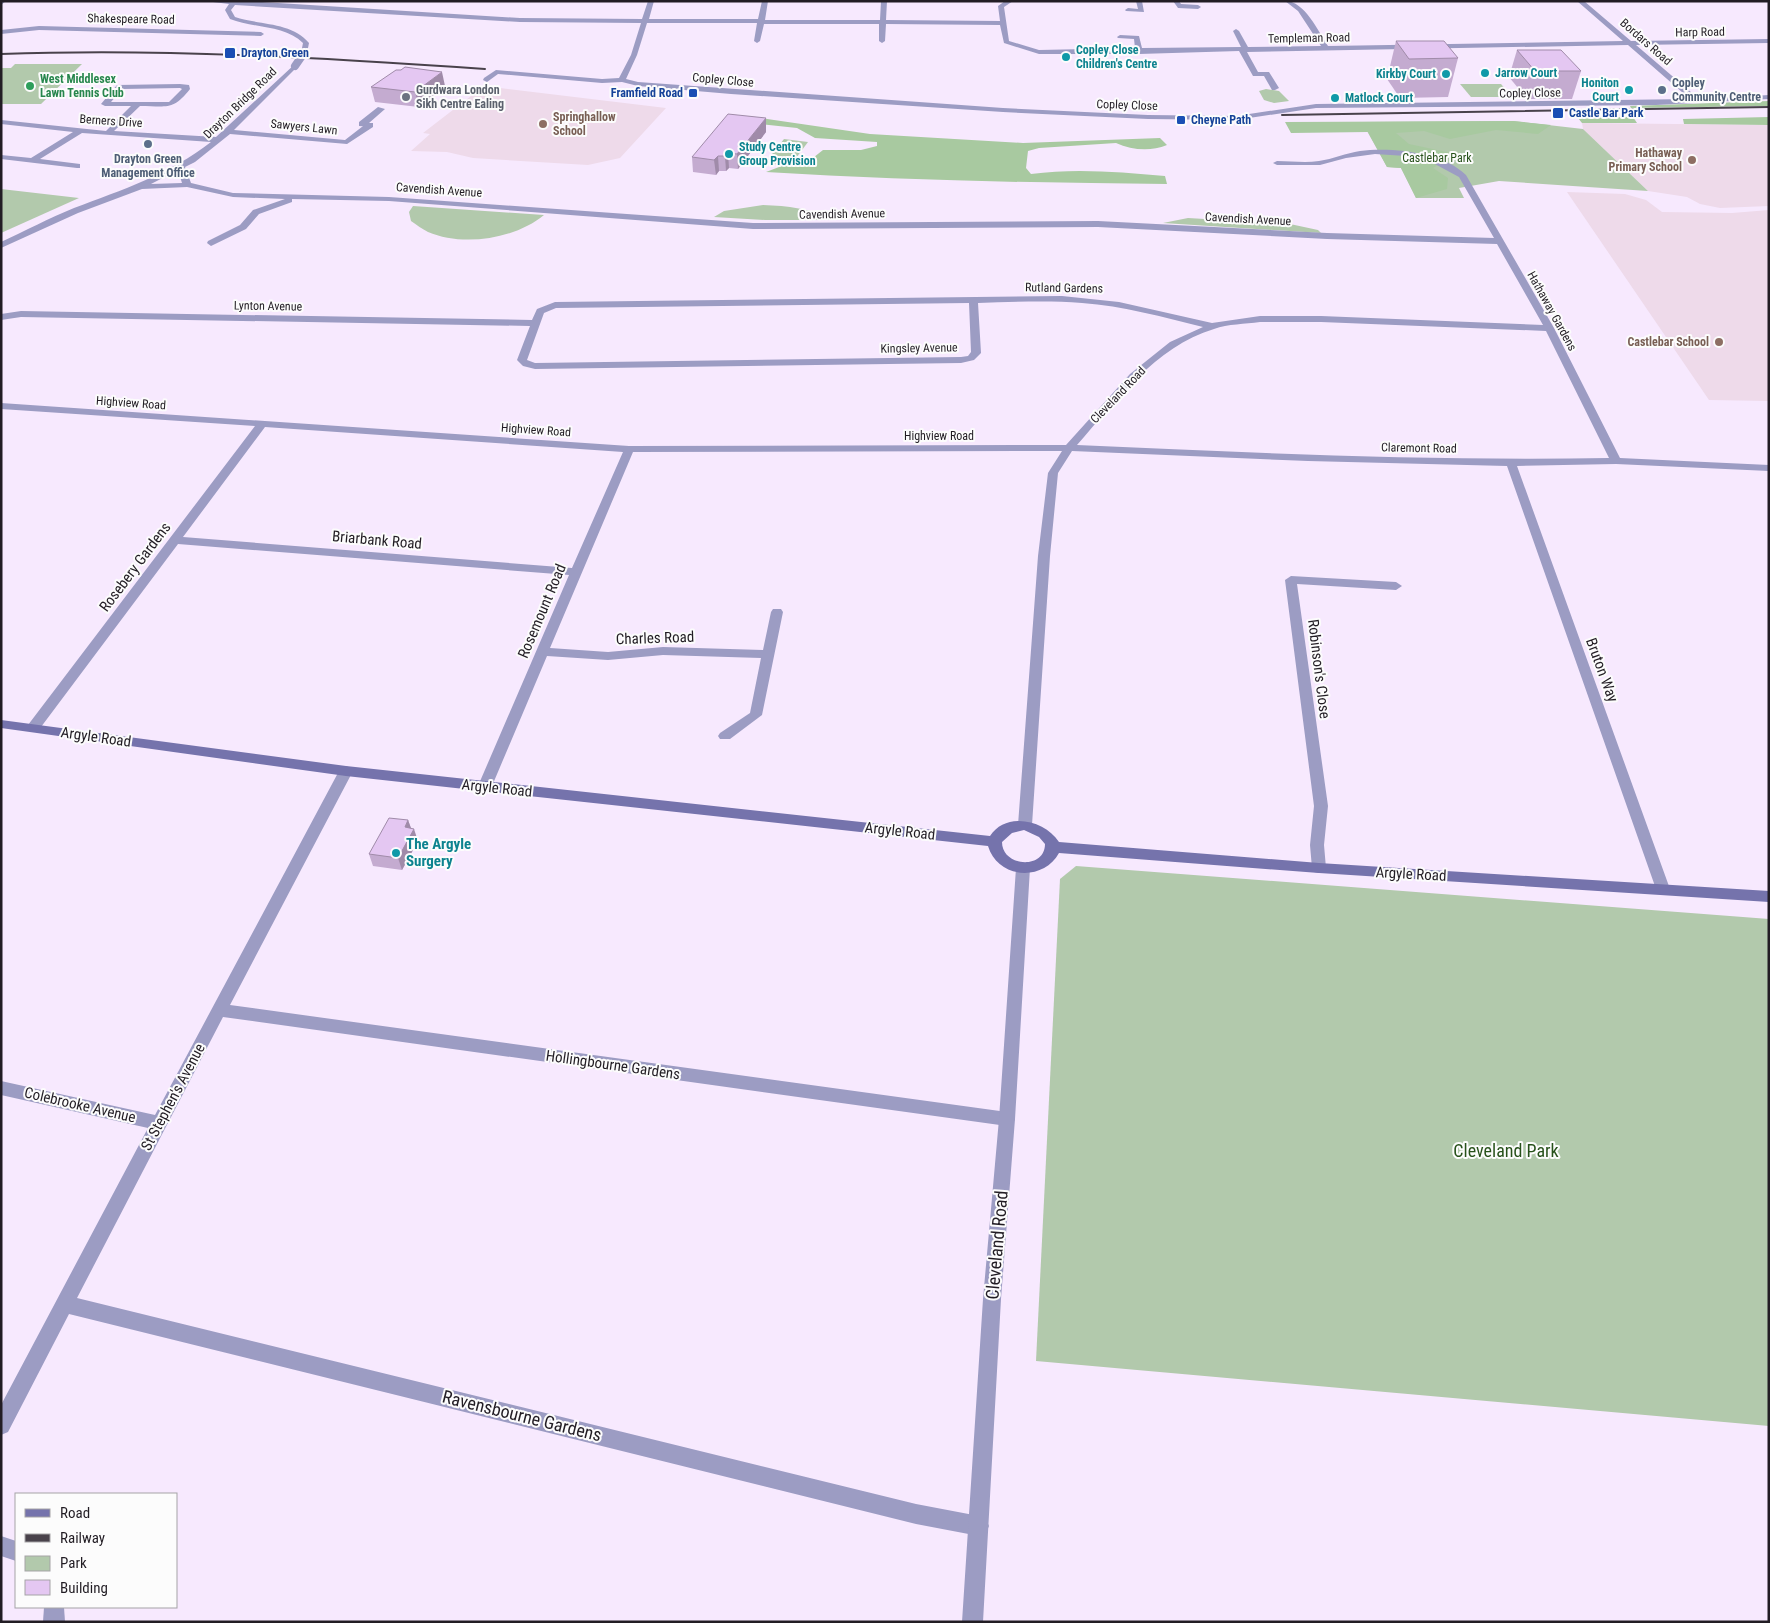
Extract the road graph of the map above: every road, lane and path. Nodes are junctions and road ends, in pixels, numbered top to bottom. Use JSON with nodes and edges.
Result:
{"nodes":[{"id":1,"x":208,"y":1,"type":"edge"},
{"id":2,"x":650,"y":1,"type":"edge"},
{"id":3,"x":765,"y":1,"type":"edge"},
{"id":4,"x":884,"y":1,"type":"edge"},
{"id":5,"x":1010,"y":1,"type":"edge"},
{"id":6,"x":1139,"y":1,"type":"edge"},
{"id":7,"x":1176,"y":1,"type":"edge"},
{"id":8,"x":1288,"y":1,"type":"edge"},
{"id":9,"x":1580,"y":1,"type":"edge"},
{"id":10,"x":233,"y":2,"type":"edge"},
{"id":11,"x":1198,"y":7,"type":"dead end"},
{"id":12,"x":1128,"y":10,"type":"dead end"},
{"id":13,"x":644,"y":21,"type":"junction"},
{"id":14,"x":760,"y":23,"type":"junction"},
{"id":15,"x":883,"y":23,"type":"junction"},
{"id":16,"x":1004,"y":23,"type":"junction"},
{"id":17,"x":1236,"y":31,"type":"dead end"},
{"id":18,"x":1,"y":32,"type":"edge"},
{"id":19,"x":261,"y":34,"type":"dead end"},
{"id":20,"x":1120,"y":37,"type":"dead end"},
{"id":21,"x":757,"y":41,"type":"dead end"},
{"id":22,"x":882,"y":41,"type":"dead end"},
{"id":23,"x":1769,"y":42,"type":"edge"},
{"id":24,"x":1632,"y":45,"type":"junction"},
{"id":25,"x":1327,"y":49,"type":"junction"},
{"id":26,"x":1244,"y":50,"type":"junction"},
{"id":27,"x":1139,"y":52,"type":"junction"},
{"id":28,"x":304,"y":53,"type":"joint"},
{"id":29,"x":488,"y":80,"type":"dead end"},
{"id":30,"x":622,"y":80,"type":"junction"},
{"id":31,"x":1275,"y":88,"type":"dead end"},
{"id":32,"x":1769,"y":97,"type":"edge"},
{"id":33,"x":1696,"y":100,"type":"junction"},
{"id":34,"x":137,"y":105,"type":"junction"},
{"id":35,"x":381,"y":109,"type":"dead end"},
{"id":36,"x":1,"y":122,"type":"edge"},
{"id":37,"x":79,"y":130,"type":"junction"},
{"id":38,"x":228,"y":132,"type":"junction"},
{"id":39,"x":108,"y":133,"type":"junction"},
{"id":40,"x":219,"y":140,"type":"junction"},
{"id":41,"x":1273,"y":154,"type":"dead end"},
{"id":42,"x":1,"y":157,"type":"edge"},
{"id":43,"x":32,"y":160,"type":"junction"},
{"id":44,"x":1277,"y":163,"type":"junction"},
{"id":45,"x":77,"y":166,"type":"dead end"},
{"id":46,"x":181,"y":166,"type":"junction"},
{"id":47,"x":1280,"y":172,"type":"dead end"},
{"id":48,"x":187,"y":185,"type":"junction"},
{"id":49,"x":136,"y":188,"type":"junction"},
{"id":50,"x":232,"y":195,"type":"junction"},
{"id":51,"x":299,"y":197,"type":"junction"},
{"id":52,"x":250,"y":207,"type":"junction"},
{"id":53,"x":1499,"y":241,"type":"junction"},
{"id":54,"x":211,"y":243,"type":"dead end"},
{"id":55,"x":1,"y":245,"type":"edge"},
{"id":56,"x":973,"y":300,"type":"junction"},
{"id":57,"x":1,"y":317,"type":"edge"},
{"id":58,"x":535,"y":323,"type":"junction"},
{"id":59,"x":1212,"y":326,"type":"junction"},
{"id":60,"x":1549,"y":328,"type":"junction"},
{"id":61,"x":1,"y":406,"type":"edge"},
{"id":62,"x":262,"y":424,"type":"junction"},
{"id":63,"x":1069,"y":448,"type":"junction"},
{"id":64,"x":629,"y":449,"type":"junction"},
{"id":65,"x":1616,"y":461,"type":"junction"},
{"id":66,"x":1511,"y":463,"type":"junction"},
{"id":67,"x":1769,"y":468,"type":"edge"},
{"id":68,"x":175,"y":540,"type":"junction"},
{"id":69,"x":577,"y":572,"type":"junction"},
{"id":70,"x":1396,"y":586,"type":"dead end"},
{"id":71,"x":777,"y":612,"type":"dead end"},
{"id":72,"x":543,"y":652,"type":"junction"},
{"id":73,"x":769,"y":654,"type":"junction"},
{"id":74,"x":1,"y":724,"type":"edge"},
{"id":75,"x":33,"y":728,"type":"junction"},
{"id":76,"x":725,"y":736,"type":"dead end"},
{"id":77,"x":346,"y":771,"type":"junction"},
{"id":78,"x":486,"y":786,"type":"junction"},
{"id":79,"x":1025,"y":825,"type":"junction"},
{"id":80,"x":995,"y":842,"type":"junction"},
{"id":81,"x":1053,"y":847,"type":"junction"},
{"id":82,"x":1023,"y":868,"type":"junction"},
{"id":83,"x":1319,"y":868,"type":"junction"},
{"id":84,"x":1662,"y":889,"type":"junction"},
{"id":85,"x":1769,"y":897,"type":"edge"},
{"id":86,"x":219,"y":1010,"type":"junction"},
{"id":87,"x":1,"y":1088,"type":"edge"},
{"id":88,"x":1007,"y":1119,"type":"junction"},
{"id":89,"x":159,"y":1123,"type":"junction"},
{"id":90,"x":65,"y":1304,"type":"junction"},
{"id":91,"x":1,"y":1425,"type":"edge"},
{"id":92,"x":979,"y":1526,"type":"junction"},
{"id":93,"x":1,"y":1546,"type":"edge"},
{"id":94,"x":15,"y":1551,"type":"edge"},
{"id":95,"x":54,"y":1608,"type":"edge"},
{"id":96,"x":54,"y":1622,"type":"edge"},
{"id":97,"x":972,"y":1622,"type":"edge"}],
"edges":[{"from":1,"to":10,"type":"street"},
{"from":2,"to":13,"type":"street"},
{"from":3,"to":14,"type":"street"},
{"from":4,"to":15,"type":"street"},
{"from":5,"to":16,"type":"street"},
{"from":6,"to":12,"type":"street"},
{"from":7,"to":11,"type":"street"},
{"from":8,"to":25,"type":"street"},
{"from":9,"to":24,"type":"street","name":"Bordars Road"},
{"from":10,"to":13,"type":"street"},
{"from":10,"to":28,"type":"street","name":"Drayton Bridge Road"},
{"from":13,"to":14,"type":"street"},
{"from":13,"to":30,"type":"street"},
{"from":14,"to":15,"type":"street"},
{"from":14,"to":21,"type":"street"},
{"from":15,"to":16,"type":"street"},
{"from":15,"to":22,"type":"street"},
{"from":16,"to":27,"type":"street","name":"Templeman Road"},
{"from":17,"to":26,"type":"street"},
{"from":18,"to":19,"type":"street","name":"Shakespeare Road"},
{"from":20,"to":27,"type":"street"},
{"from":23,"to":24,"type":"street","name":"Harp Road"},
{"from":24,"to":25,"type":"street","name":"Templeman Road"},
{"from":24,"to":33,"type":"street","name":"Bordars Road"},
{"from":25,"to":26,"type":"street","name":"Templeman Road"},
{"from":26,"to":27,"type":"street","name":"Templeman Road"},
{"from":26,"to":31,"type":"street"},
{"from":28,"to":38,"type":"street","name":"Drayton Bridge Road","bridge":true},
{"from":29,"to":30,"type":"street","name":"Copley Close"},
{"from":30,"to":33,"type":"street","name":"Copley Close"},
{"from":32,"to":33,"type":"street","name":"Copley Close"},
{"from":34,"to":34,"type":"street"},
{"from":34,"to":39,"type":"street"},
{"from":35,"to":38,"type":"street","name":"Sawyers Lawn"},
{"from":36,"to":37,"type":"street","name":"Berners Drive"},
{"from":37,"to":39,"type":"street","name":"Berners Drive"},
{"from":37,"to":43,"type":"street"},
{"from":38,"to":40,"type":"street","name":"Drayton Bridge Road"},
{"from":39,"to":40,"type":"street","name":"Berners Drive"},
{"from":40,"to":46,"type":"street","name":"Drayton Bridge Road"},
{"from":41,"to":44,"type":"street"},
{"from":42,"to":43,"type":"street"},
{"from":43,"to":45,"type":"street"},
{"from":44,"to":47,"type":"street"},
{"from":44,"to":53,"type":"street","name":"Hathaway Gardens"},
{"from":46,"to":48,"type":"street"},
{"from":46,"to":49,"type":"street","name":"Drayton Bridge Road"},
{"from":48,"to":49,"type":"street","name":"Cavendish Avenue"},
{"from":48,"to":50,"type":"street","name":"Cavendish Avenue"},
{"from":49,"to":55,"type":"street","name":"Drayton Bridge Road"},
{"from":50,"to":51,"type":"street","name":"Cavendish Avenue"},
{"from":50,"to":52,"type":"street"},
{"from":51,"to":52,"type":"street"},
{"from":51,"to":53,"type":"street","name":"Cavendish Avenue"},
{"from":52,"to":54,"type":"street"},
{"from":53,"to":60,"type":"street","name":"Hathaway Gardens"},
{"from":56,"to":58,"type":"street","name":"Kingsley Avenue"},
{"from":56,"to":58,"type":"street","name":"Kingsley Avenue"},
{"from":56,"to":59,"type":"street","name":"Rutland Gardens"},
{"from":57,"to":58,"type":"street","name":"Lynton Avenue"},
{"from":59,"to":60,"type":"street","name":"Cleveland Road"},
{"from":59,"to":63,"type":"street","name":"Cleveland Road"},
{"from":60,"to":65,"type":"street","name":"Hathaway Gardens"},
{"from":61,"to":62,"type":"street","name":"Highview Road"},
{"from":62,"to":64,"type":"street","name":"Highview Road"},
{"from":62,"to":68,"type":"street","name":"Rosebery Gardens"},
{"from":63,"to":64,"type":"street","name":"Highview Road"},
{"from":63,"to":66,"type":"street","name":"Claremont Road"},
{"from":63,"to":79,"type":"street","name":"Cleveland Road"},
{"from":64,"to":69,"type":"street","name":"Rosemount Road"},
{"from":65,"to":66,"type":"street","name":"Claremont Road"},
{"from":65,"to":67,"type":"street","name":"Claremont Road"},
{"from":66,"to":84,"type":"street","name":"Bruton Way"},
{"from":68,"to":69,"type":"street","name":"Briarbank Road"},
{"from":68,"to":75,"type":"street","name":"Rosebery Gardens"},
{"from":69,"to":72,"type":"street","name":"Rosemount Road"},
{"from":70,"to":83,"type":"street","name":"Robinson's Close"},
{"from":71,"to":73,"type":"street"},
{"from":72,"to":73,"type":"street","name":"Charles Road"},
{"from":72,"to":78,"type":"street","name":"Rosemount Road"},
{"from":73,"to":76,"type":"street"},
{"from":74,"to":75,"type":"main road","name":"Argyle Road"},
{"from":75,"to":77,"type":"main road","name":"Argyle Road"},
{"from":77,"to":78,"type":"main road","name":"Argyle Road"},
{"from":77,"to":86,"type":"street","name":"St Stephen's Avenue"},
{"from":78,"to":80,"type":"main road","name":"Argyle Road"},
{"from":79,"to":80,"type":"main road"},
{"from":79,"to":81,"type":"main road"},
{"from":80,"to":82,"type":"main road"},
{"from":81,"to":82,"type":"main road"},
{"from":81,"to":83,"type":"main road","name":"Argyle Road"},
{"from":82,"to":88,"type":"street","name":"Cleveland Road"},
{"from":83,"to":84,"type":"main road","name":"Argyle Road"},
{"from":84,"to":85,"type":"main road","name":"Argyle Road"},
{"from":86,"to":88,"type":"street","name":"Hollingbourne Gardens"},
{"from":86,"to":89,"type":"street","name":"St Stephen's Avenue"},
{"from":87,"to":89,"type":"street","name":"Colebrooke Avenue"},
{"from":88,"to":92,"type":"street","name":"Cleveland Road"},
{"from":89,"to":90,"type":"street","name":"St Stephen's Avenue"},
{"from":90,"to":91,"type":"street","name":"St Stephen's Avenue"},
{"from":90,"to":92,"type":"street","name":"Ravensbourne Gardens"},
{"from":92,"to":97,"type":"street","name":"Cleveland Road"},
{"from":93,"to":94,"type":"street"},
{"from":95,"to":96,"type":"street"}]}
